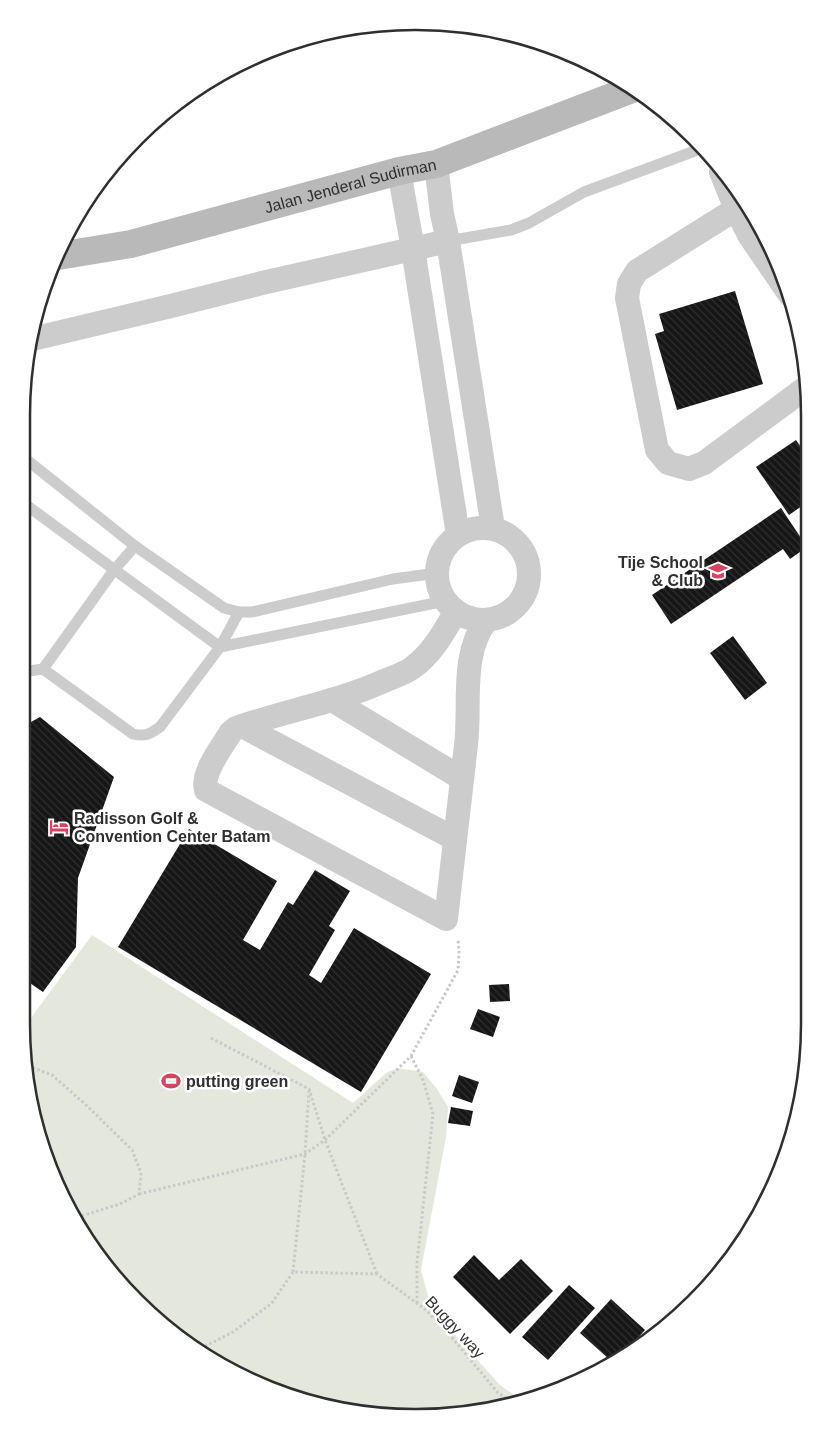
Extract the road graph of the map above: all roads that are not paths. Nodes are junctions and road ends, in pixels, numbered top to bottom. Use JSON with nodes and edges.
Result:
{"nodes":[{"id":1,"x":624,"y":92,"type":"edge"},
{"id":2,"x":695,"y":151,"type":"edge"},
{"id":3,"x":436,"y":164,"type":"junction"},
{"id":4,"x":399,"y":171,"type":"junction"},
{"id":5,"x":740,"y":208,"type":"edge"},
{"id":6,"x":742,"y":212,"type":"edge"},
{"id":7,"x":448,"y":241,"type":"junction"},
{"id":8,"x":413,"y":248,"type":"junction"},
{"id":9,"x":65,"y":255,"type":"edge"},
{"id":10,"x":773,"y":269,"type":"edge"},
{"id":11,"x":38,"y":338,"type":"edge"},
{"id":12,"x":800,"y":392,"type":"edge"},
{"id":13,"x":30,"y":462,"type":"edge"},
{"id":14,"x":30,"y":508,"type":"edge"},
{"id":15,"x":493,"y":528,"type":"junction"},
{"id":16,"x":458,"y":535,"type":"junction"},
{"id":17,"x":135,"y":546,"type":"junction"},
{"id":18,"x":114,"y":570,"type":"junction"},
{"id":19,"x":437,"y":573,"type":"junction"},
{"id":20,"x":450,"y":606,"type":"junction"},
{"id":21,"x":239,"y":612,"type":"junction"},
{"id":22,"x":487,"y":620,"type":"junction"},
{"id":23,"x":220,"y":647,"type":"junction"},
{"id":24,"x":43,"y":669,"type":"junction"},
{"id":25,"x":30,"y":671,"type":"edge"},
{"id":26,"x":332,"y":700,"type":"junction"},
{"id":27,"x":242,"y":726,"type":"junction"},
{"id":28,"x":461,"y":778,"type":"junction"},
{"id":29,"x":455,"y":839,"type":"junction"}],
"edges":[{"from":1,"to":3,"type":"street","name":"Jalan Jenderal Sudirman"},
{"from":2,"to":7,"type":"lane"},
{"from":3,"to":4,"type":"street","name":"Jalan Jenderal Sudirman"},
{"from":3,"to":7,"type":"street"},
{"from":4,"to":8,"type":"street"},
{"from":4,"to":9,"type":"street","name":"Jalan Jenderal Sudirman"},
{"from":5,"to":12,"type":"street"},
{"from":6,"to":10,"type":"street"},
{"from":7,"to":8,"type":"street"},
{"from":7,"to":15,"type":"street"},
{"from":8,"to":11,"type":"street"},
{"from":8,"to":16,"type":"street"},
{"from":13,"to":17,"type":"lane"},
{"from":14,"to":18,"type":"lane"},
{"from":15,"to":16,"type":"street"},
{"from":15,"to":22,"type":"street"},
{"from":16,"to":19,"type":"street"},
{"from":17,"to":18,"type":"lane"},
{"from":17,"to":21,"type":"lane"},
{"from":18,"to":23,"type":"lane"},
{"from":18,"to":24,"type":"lane"},
{"from":19,"to":20,"type":"street"},
{"from":19,"to":21,"type":"lane"},
{"from":20,"to":22,"type":"street"},
{"from":20,"to":23,"type":"lane"},
{"from":20,"to":26,"type":"street"},
{"from":21,"to":23,"type":"lane"},
{"from":22,"to":28,"type":"street"},
{"from":23,"to":24,"type":"lane"},
{"from":24,"to":25,"type":"lane"},
{"from":26,"to":27,"type":"street"},
{"from":26,"to":28,"type":"street"},
{"from":27,"to":29,"type":"street"},
{"from":27,"to":29,"type":"street"},
{"from":28,"to":29,"type":"street"}]}
